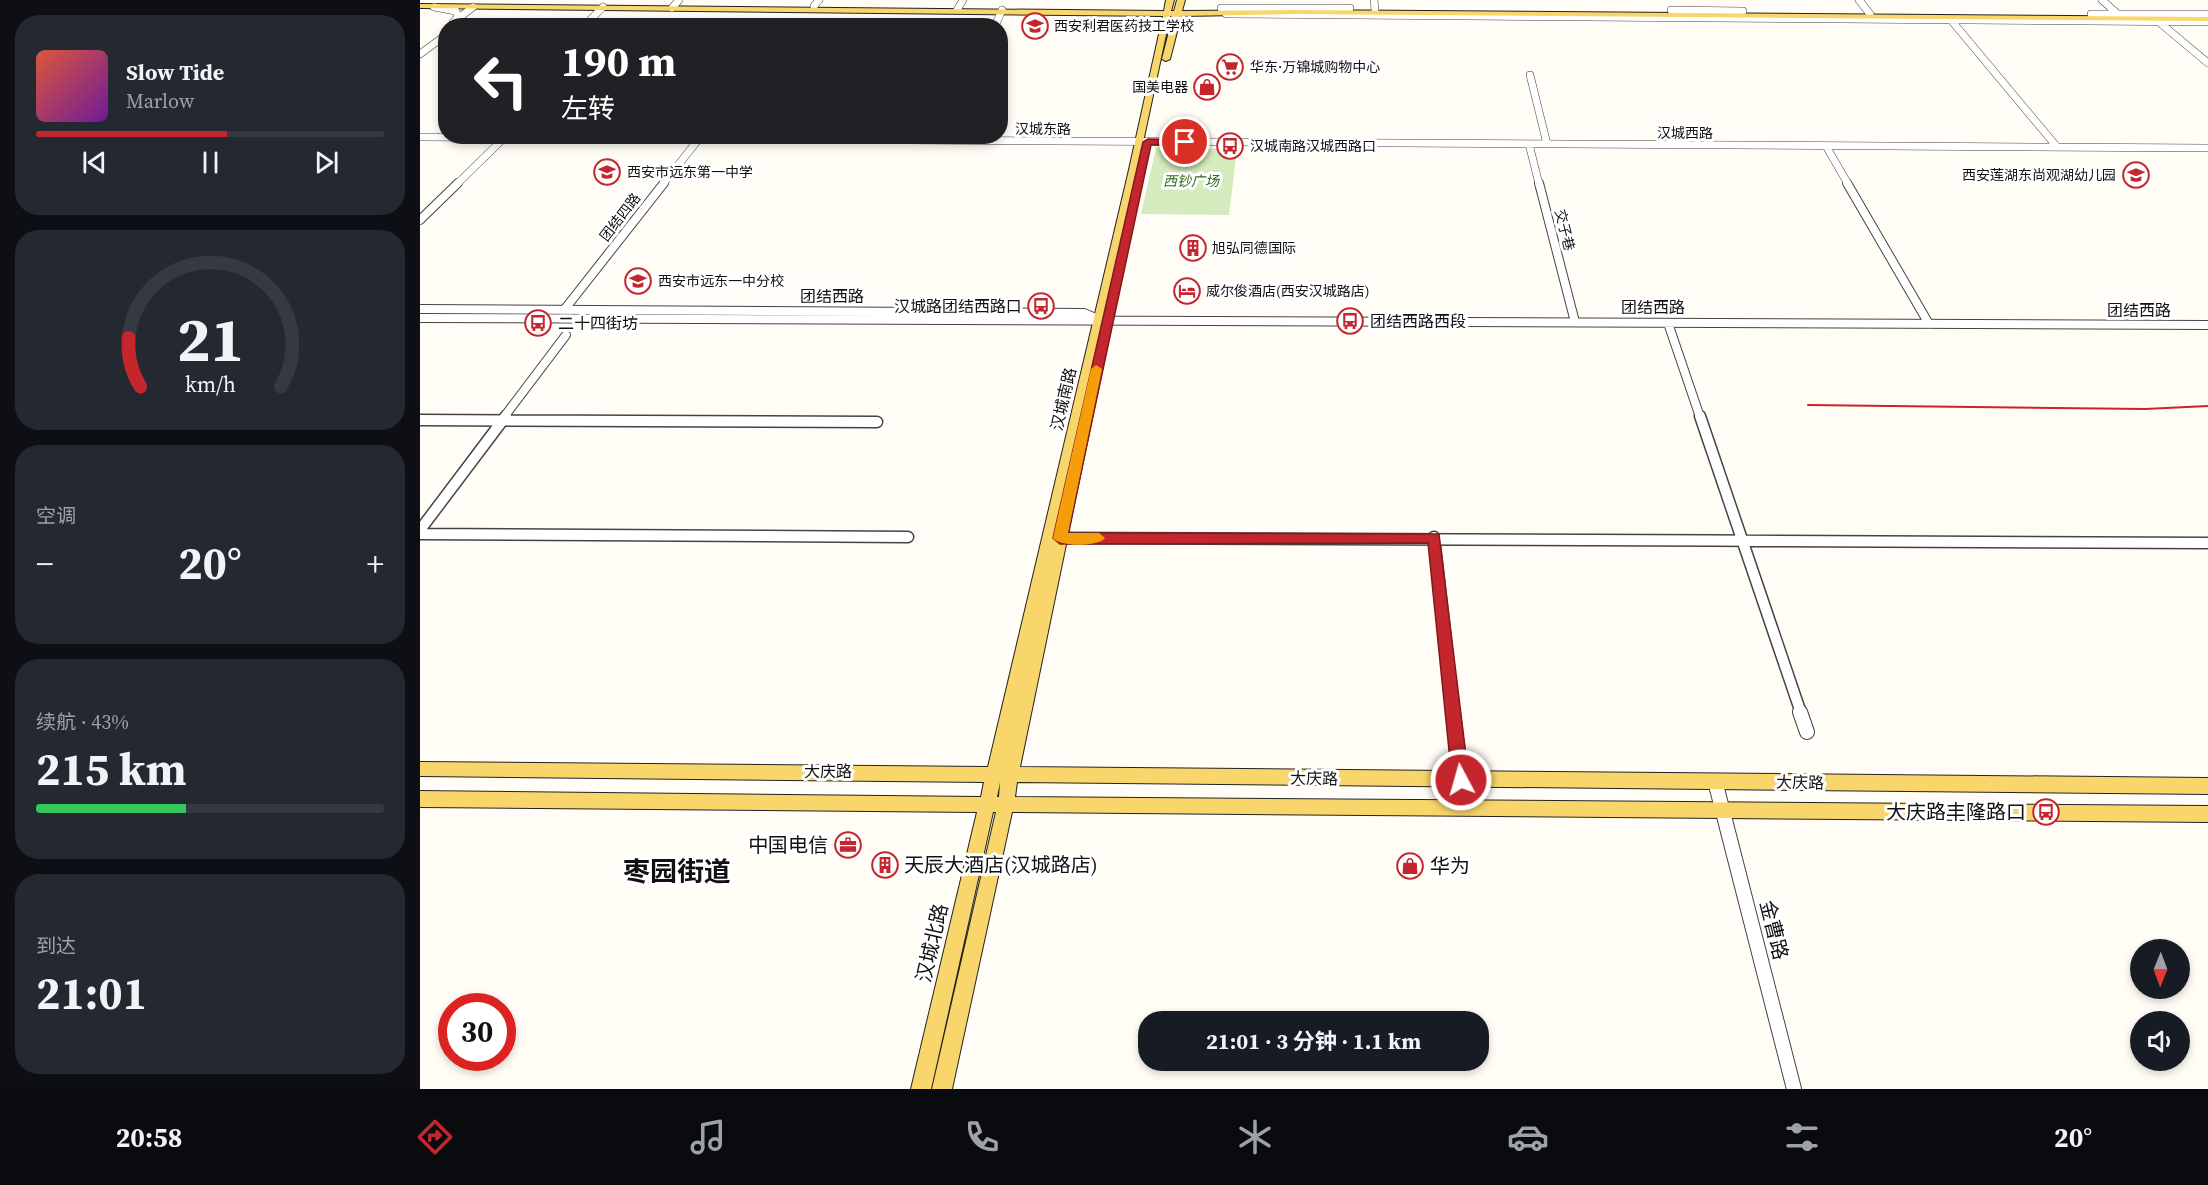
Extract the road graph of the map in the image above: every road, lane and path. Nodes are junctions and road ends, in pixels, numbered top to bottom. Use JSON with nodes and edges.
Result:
{"nodes":[{"id":1,"x":463,"y":0,"type":"edge"},
{"id":2,"x":510,"y":0,"type":"edge"},
{"id":3,"x":1374,"y":0,"type":"edge"},
{"id":4,"x":1859,"y":0,"type":"edge"},
{"id":5,"x":2102,"y":0,"type":"edge"},
{"id":6,"x":482,"y":3,"type":"edge"},
{"id":7,"x":817,"y":3,"type":"edge"},
{"id":8,"x":420,"y":4,"type":"edge"},
{"id":9,"x":533,"y":4,"type":"junction"},
{"id":10,"x":675,"y":4,"type":"edge"},
{"id":11,"x":432,"y":5,"type":"junction"},
{"id":12,"x":960,"y":6,"type":"edge"},
{"id":13,"x":603,"y":7,"type":"junction"},
{"id":14,"x":1174,"y":7,"type":"edge"},
{"id":15,"x":1375,"y":9,"type":"junction"},
{"id":16,"x":1002,"y":10,"type":"junction"},
{"id":17,"x":1220,"y":11,"type":"junction"},
{"id":18,"x":1869,"y":13,"type":"junction"},
{"id":19,"x":2119,"y":15,"type":"junction"},
{"id":20,"x":457,"y":18,"type":"edge"},
{"id":21,"x":461,"y":18,"type":"edge"},
{"id":22,"x":592,"y":18,"type":"edge"},
{"id":23,"x":998,"y":18,"type":"edge"},
{"id":24,"x":2208,"y":18,"type":"edge"},
{"id":25,"x":1951,"y":20,"type":"junction"},
{"id":26,"x":2159,"y":21,"type":"junction"},
{"id":27,"x":438,"y":35,"type":"edge"},
{"id":28,"x":438,"y":41,"type":"edge"},
{"id":29,"x":420,"y":48,"type":"edge"},
{"id":30,"x":420,"y":54,"type":"edge"},
{"id":31,"x":2208,"y":63,"type":"edge"},
{"id":32,"x":1530,"y":75,"type":"dead end"},
{"id":33,"x":420,"y":136,"type":"edge"},
{"id":34,"x":438,"y":137,"type":"edge"},
{"id":35,"x":1008,"y":140,"type":"edge"},
{"id":36,"x":1144,"y":142,"type":"junction"},
{"id":37,"x":1163,"y":142,"type":"joint"},
{"id":38,"x":498,"y":144,"type":"edge"},
{"id":39,"x":695,"y":144,"type":"edge"},
{"id":40,"x":1529,"y":144,"type":"junction"},
{"id":41,"x":1547,"y":144,"type":"junction"},
{"id":42,"x":1826,"y":146,"type":"junction"},
{"id":43,"x":2057,"y":147,"type":"junction"},
{"id":44,"x":2208,"y":148,"type":"edge"},
{"id":45,"x":420,"y":220,"type":"edge"},
{"id":46,"x":420,"y":309,"type":"edge"},
{"id":47,"x":564,"y":310,"type":"junction"},
{"id":48,"x":420,"y":318,"type":"edge"},
{"id":49,"x":1103,"y":319,"type":"junction"},
{"id":50,"x":1575,"y":322,"type":"junction"},
{"id":51,"x":1668,"y":322,"type":"junction"},
{"id":52,"x":1929,"y":324,"type":"junction"},
{"id":53,"x":2208,"y":326,"type":"edge"},
{"id":54,"x":566,"y":335,"type":"dead end"},
{"id":55,"x":420,"y":420,"type":"edge"},
{"id":56,"x":501,"y":421,"type":"junction"},
{"id":57,"x":877,"y":422,"type":"dead end"},
{"id":58,"x":420,"y":530,"type":"edge"},
{"id":59,"x":420,"y":534,"type":"edge"},
{"id":60,"x":908,"y":537,"type":"dead end"},
{"id":61,"x":1434,"y":537,"type":"junction"},
{"id":62,"x":1054,"y":538,"type":"junction"},
{"id":63,"x":1741,"y":542,"type":"junction"},
{"id":64,"x":2208,"y":543,"type":"edge"},
{"id":65,"x":1807,"y":732,"type":"dead end"},
{"id":66,"x":420,"y":768,"type":"edge"},
{"id":67,"x":1002,"y":774,"type":"junction"},
{"id":68,"x":1461,"y":780,"type":"junction"},
{"id":69,"x":1715,"y":781,"type":"junction"},
{"id":70,"x":2208,"y":786,"type":"edge"},
{"id":71,"x":420,"y":799,"type":"edge"},
{"id":72,"x":986,"y":806,"type":"junction"},
{"id":73,"x":1005,"y":807,"type":"junction"},
{"id":74,"x":1722,"y":808,"type":"junction"},
{"id":75,"x":2208,"y":814,"type":"edge"},
{"id":76,"x":921,"y":1089,"type":"edge"},
{"id":77,"x":942,"y":1089,"type":"edge"},
{"id":78,"x":1794,"y":1089,"type":"edge"}],
"edges":[{"from":1,"to":11,"type":"main road"},
{"from":2,"to":9,"type":"main road"},
{"from":3,"to":15,"type":"street"},
{"from":4,"to":18,"type":"street"},
{"from":5,"to":19,"type":"street"},
{"from":6,"to":9,"type":"main road"},
{"from":6,"to":11,"type":"main road"},
{"from":6,"to":13,"type":"main road"},
{"from":6,"to":21,"type":"street"},
{"from":7,"to":10,"type":"main road"},
{"from":7,"to":12,"type":"main road"},
{"from":8,"to":11,"type":"main road"},
{"from":9,"to":10,"type":"main road"},
{"from":10,"to":12,"type":"main road"},
{"from":10,"to":13,"type":"main road"},
{"from":11,"to":20,"type":"street"},
{"from":12,"to":14,"type":"main road"},
{"from":12,"to":16,"type":"main road"},
{"from":13,"to":22,"type":"street"},
{"from":14,"to":16,"type":"main road"},
{"from":14,"to":17,"type":"main road"},
{"from":14,"to":36,"type":"main road","name":"汉城南路"},
{"from":15,"to":17,"type":"main road"},
{"from":15,"to":18,"type":"main road"},
{"from":16,"to":23,"type":"street"},
{"from":17,"to":24,"type":"main road"},
{"from":17,"to":25,"type":"street"},
{"from":18,"to":19,"type":"main road"},
{"from":19,"to":24,"type":"main road"},
{"from":24,"to":26,"type":"street"},
{"from":25,"to":26,"type":"street"},
{"from":25,"to":43,"type":"street"},
{"from":26,"to":31,"type":"street"},
{"from":27,"to":29,"type":"street"},
{"from":28,"to":30,"type":"street"},
{"from":32,"to":41,"type":"street"},
{"from":33,"to":34,"type":"street","name":"汉城东路"},
{"from":35,"to":36,"type":"street","name":"汉城东路"},
{"from":36,"to":37,"type":"street","name":"汉城东路"},
{"from":36,"to":49,"type":"main road","name":"汉城南路"},
{"from":37,"to":40,"type":"street","name":"汉城西路"},
{"from":38,"to":45,"type":"street"},
{"from":39,"to":47,"type":"street","name":"团结四路"},
{"from":40,"to":41,"type":"street","name":"汉城西路"},
{"from":40,"to":50,"type":"street","name":"交子巷"},
{"from":41,"to":42,"type":"street","name":"汉城西路"},
{"from":42,"to":43,"type":"street","name":"汉城西路"},
{"from":42,"to":52,"type":"street"},
{"from":43,"to":44,"type":"street","name":"汉城西路"},
{"from":46,"to":47,"type":"street","name":"团结西路"},
{"from":47,"to":49,"type":"street","name":"团结西路"},
{"from":48,"to":49,"type":"street","name":"团结西路"},
{"from":49,"to":50,"type":"street","name":"团结西路"},
{"from":49,"to":62,"type":"main road","name":"汉城南路"},
{"from":50,"to":51,"type":"street","name":"团结西路"},
{"from":51,"to":52,"type":"street","name":"团结西路"},
{"from":51,"to":63,"type":"street"},
{"from":52,"to":53,"type":"street","name":"团结西路"},
{"from":54,"to":56,"type":"street"},
{"from":55,"to":56,"type":"street"},
{"from":56,"to":57,"type":"street"},
{"from":56,"to":58,"type":"street"},
{"from":59,"to":60,"type":"street"},
{"from":61,"to":62,"type":"street"},
{"from":61,"to":63,"type":"street"},
{"from":61,"to":68,"type":"street"},
{"from":62,"to":67,"type":"main road","name":"汉城南路"},
{"from":63,"to":64,"type":"street"},
{"from":63,"to":65,"type":"street"},
{"from":66,"to":67,"type":"main road","name":"大庆路"},
{"from":67,"to":68,"type":"main road","name":"大庆路"},
{"from":67,"to":72,"type":"main road","name":"汉城南路"},
{"from":67,"to":73,"type":"main road","name":"汉城南路"},
{"from":68,"to":69,"type":"main road","name":"大庆路"},
{"from":69,"to":70,"type":"main road","name":"大庆路"},
{"from":69,"to":74,"type":"street","name":"金曹路"},
{"from":71,"to":72,"type":"main road","name":"大庆路"},
{"from":72,"to":73,"type":"main road","name":"大庆路"},
{"from":72,"to":76,"type":"main road","name":"汉城北路"},
{"from":73,"to":74,"type":"main road","name":"大庆路"},
{"from":73,"to":77,"type":"main road"},
{"from":74,"to":75,"type":"main road","name":"大庆路"},
{"from":74,"to":78,"type":"street","name":"金曹路"}]}
